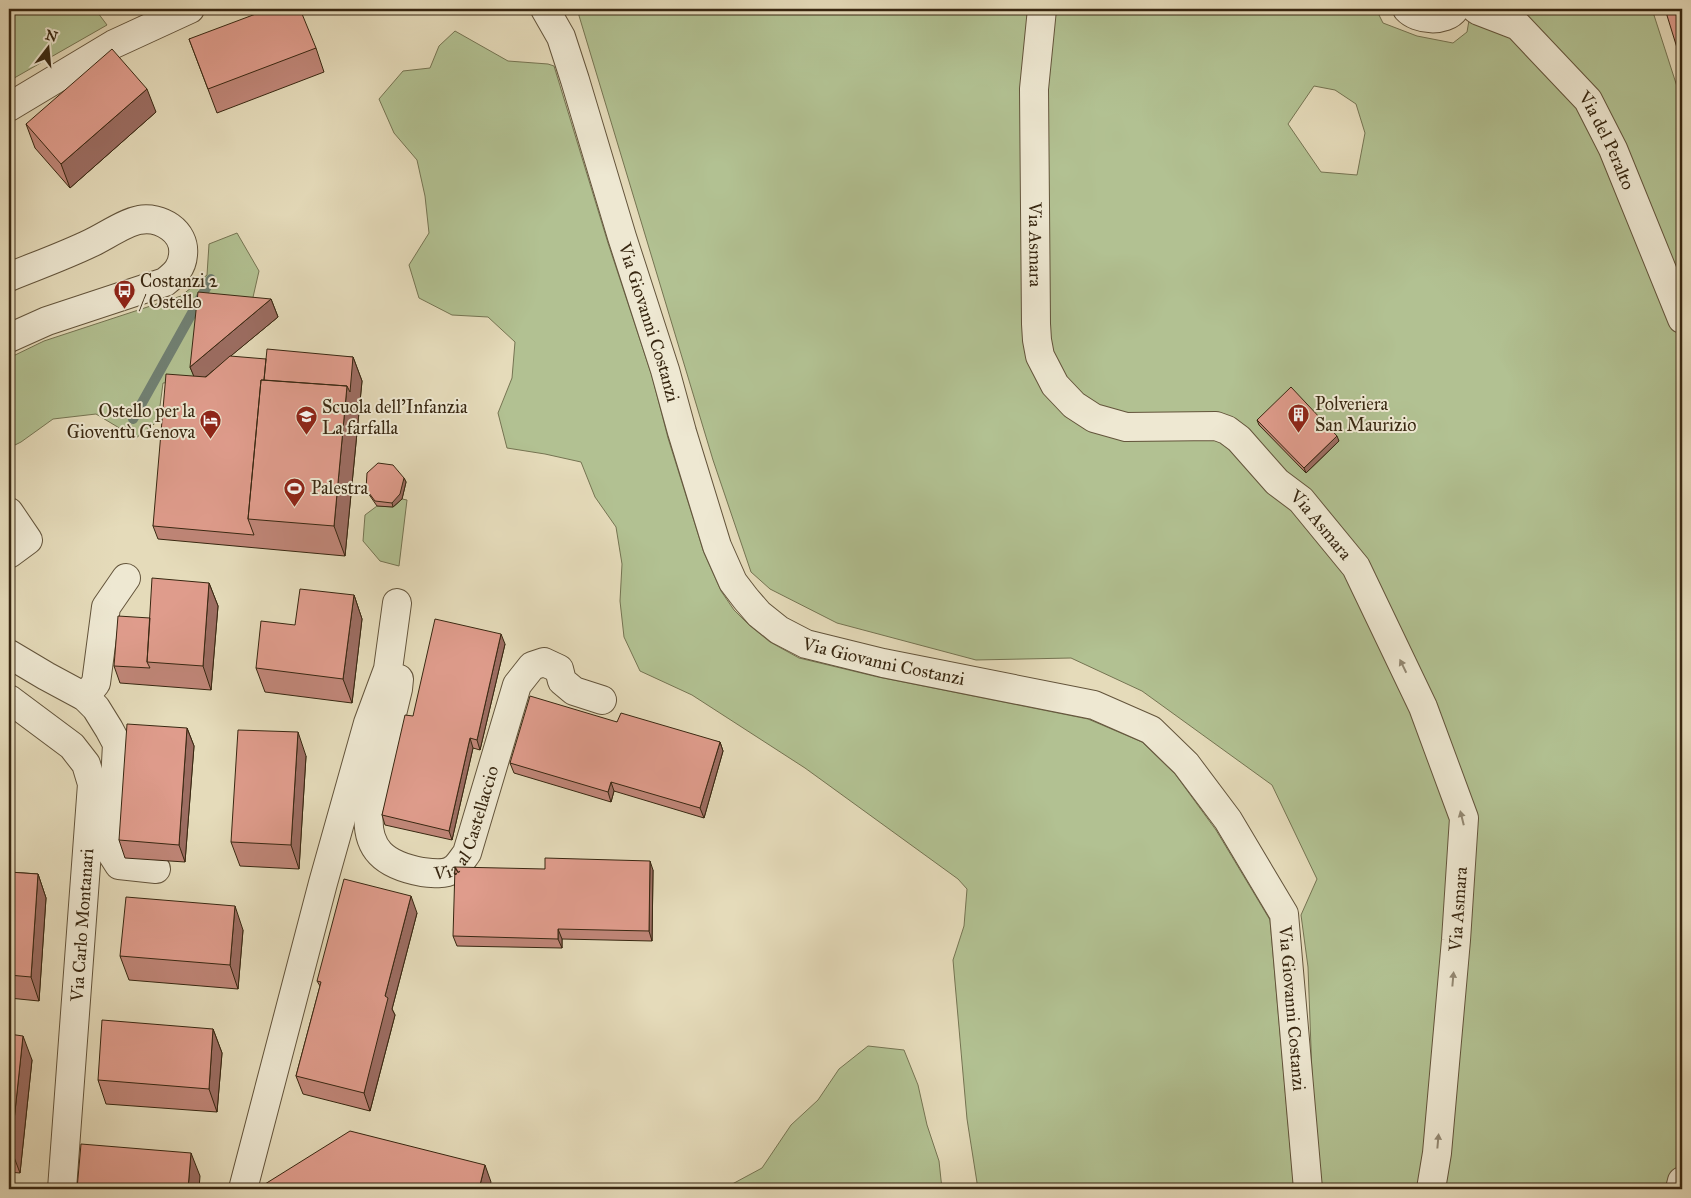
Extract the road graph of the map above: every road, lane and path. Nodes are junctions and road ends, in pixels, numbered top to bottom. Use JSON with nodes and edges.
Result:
{"nodes":[{"id":1,"x":190,"y":9,"type":"edge"},
{"id":2,"x":546,"y":9,"type":"edge"},
{"id":3,"x":1042,"y":9,"type":"edge"},
{"id":4,"x":1407,"y":9,"type":"edge"},
{"id":5,"x":1455,"y":9,"type":"edge"},
{"id":6,"x":1476,"y":9,"type":"edge"},
{"id":7,"x":9,"y":107,"type":"edge"},
{"id":8,"x":1650,"y":239,"type":"junction"},
{"id":9,"x":1682,"y":272,"type":"edge"},
{"id":10,"x":9,"y":277,"type":"edge"},
{"id":11,"x":1682,"y":319,"type":"edge"},
{"id":12,"x":9,"y":338,"type":"edge"},
{"id":13,"x":9,"y":512,"type":"edge"},
{"id":14,"x":18,"y":547,"type":"edge"},
{"id":15,"x":126,"y":578,"type":"dead end"},
{"id":16,"x":396,"y":603,"type":"dead end"},
{"id":17,"x":9,"y":654,"type":"edge"},
{"id":18,"x":388,"y":669,"type":"junction"},
{"id":19,"x":85,"y":697,"type":"junction"},
{"id":20,"x":9,"y":699,"type":"edge"},
{"id":21,"x":602,"y":700,"type":"dead end"},
{"id":22,"x":156,"y":869,"type":"edge"},
{"id":23,"x":1682,"y":1181,"type":"edge"},
{"id":24,"x":62,"y":1189,"type":"edge"},
{"id":25,"x":243,"y":1189,"type":"edge"},
{"id":26,"x":1308,"y":1189,"type":"edge"},
{"id":27,"x":1431,"y":1189,"type":"edge"},
{"id":28,"x":1680,"y":1189,"type":"edge"}],
"edges":[{"from":1,"to":7,"type":"street"},
{"from":2,"to":26,"type":"street","name":"Via Giovanni Costanzi"},
{"from":27,"to":3,"type":"street","name":"Via Asmara","one_way":true},
{"from":4,"to":5,"type":"street"},
{"from":6,"to":8,"type":"street","name":"Via del Peralto"},
{"from":8,"to":9,"type":"street"},
{"from":8,"to":11,"type":"street","name":"Via del Peralto"},
{"from":10,"to":12,"type":"street"},
{"from":13,"to":14,"type":"street"},
{"from":15,"to":19,"type":"street"},
{"from":16,"to":18,"type":"street"},
{"from":17,"to":19,"type":"street"},
{"from":18,"to":21,"type":"street","name":"Via al Castellaccio"},
{"from":18,"to":25,"type":"street"},
{"from":19,"to":22,"type":"street"},
{"from":20,"to":24,"type":"street","name":"Via Carlo Montanari"},
{"from":23,"to":28,"type":"street"}]}
